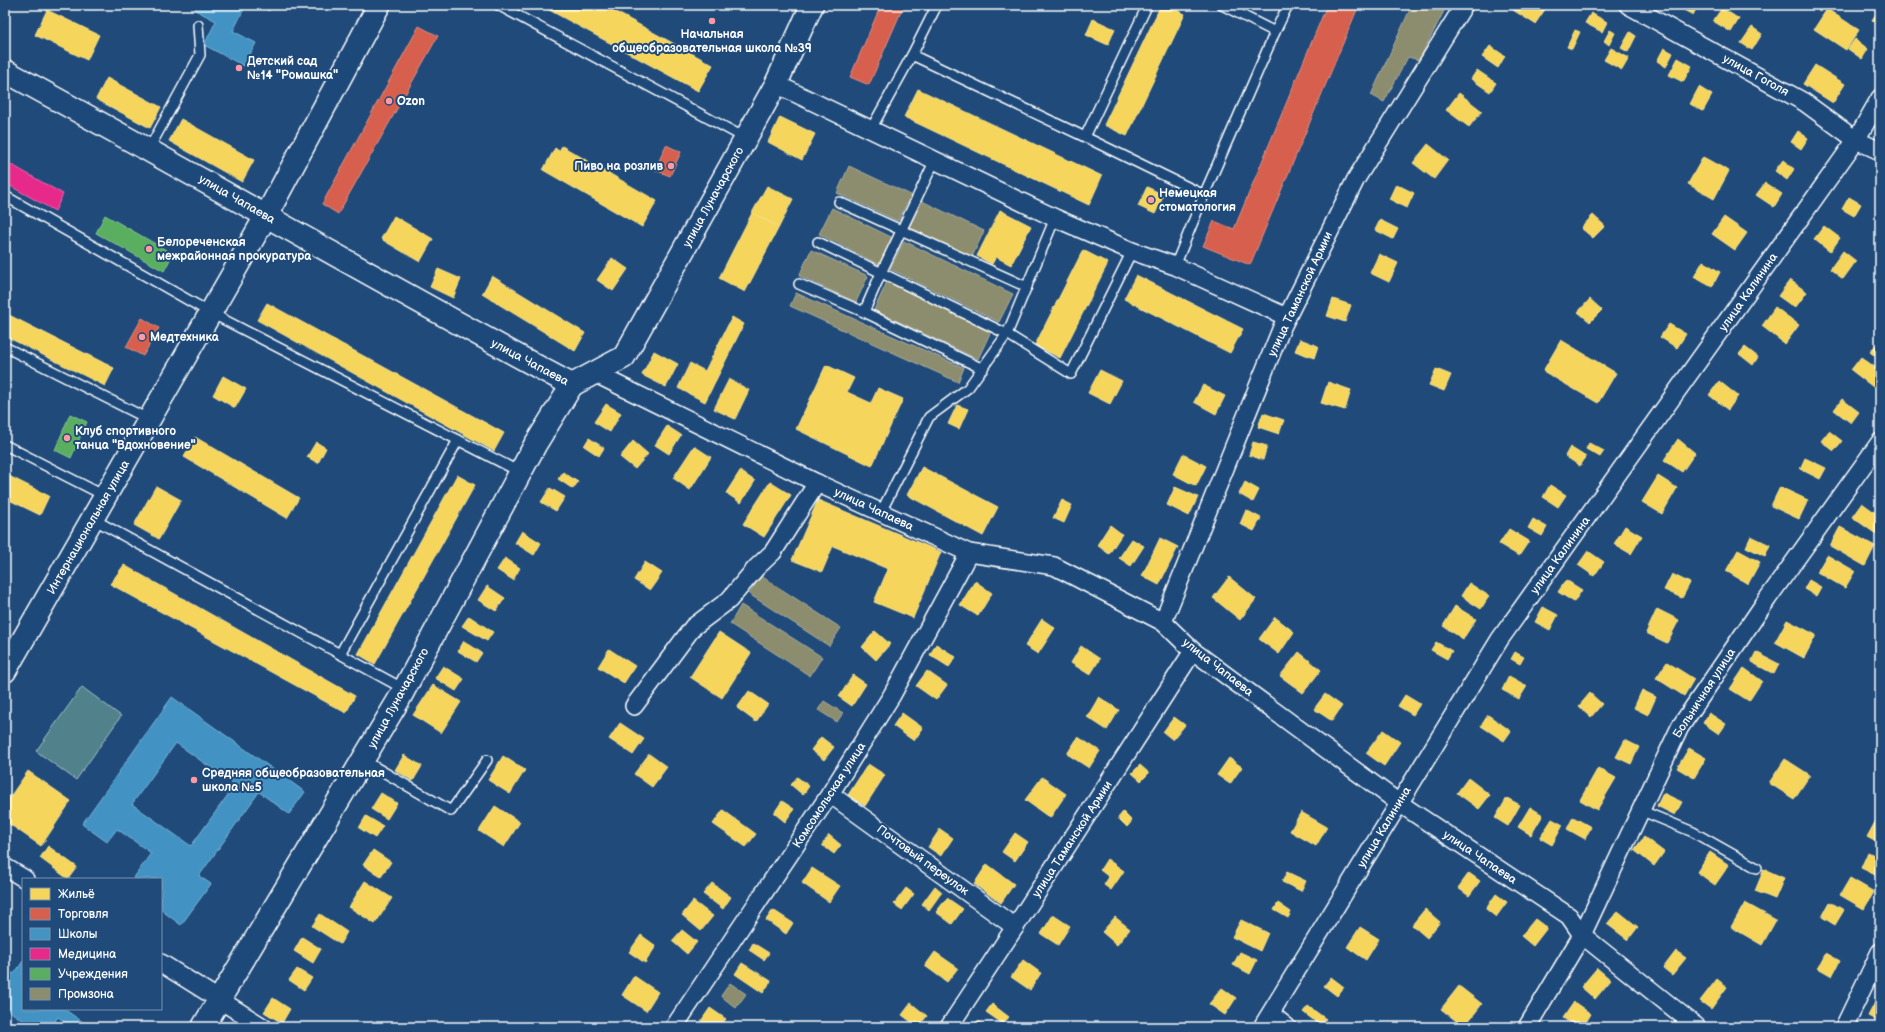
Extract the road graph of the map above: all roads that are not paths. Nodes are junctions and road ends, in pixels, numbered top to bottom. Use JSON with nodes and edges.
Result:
{"nodes":[{"id":1,"x":379,"y":5,"type":"edge"},
{"id":2,"x":498,"y":5,"type":"edge"},
{"id":3,"x":812,"y":5,"type":"edge"},
{"id":4,"x":937,"y":5,"type":"edge"},
{"id":5,"x":1147,"y":5,"type":"edge"},
{"id":6,"x":1222,"y":5,"type":"edge"},
{"id":7,"x":1288,"y":5,"type":"edge"},
{"id":8,"x":1464,"y":5,"type":"edge"},
{"id":9,"x":1628,"y":5,"type":"edge"},
{"id":10,"x":198,"y":25,"type":"dead end"},
{"id":11,"x":1275,"y":32,"type":"junction"},
{"id":12,"x":912,"y":55,"type":"junction"},
{"id":13,"x":5,"y":71,"type":"edge"},
{"id":14,"x":776,"y":84,"type":"junction"},
{"id":15,"x":1880,"y":98,"type":"edge"},
{"id":16,"x":871,"y":129,"type":"junction"},
{"id":17,"x":1085,"y":137,"type":"junction"},
{"id":18,"x":745,"y":138,"type":"junction"},
{"id":19,"x":1856,"y":140,"type":"junction"},
{"id":20,"x":149,"y":149,"type":"junction"},
{"id":21,"x":1880,"y":151,"type":"edge"},
{"id":22,"x":935,"y":160,"type":"junction"},
{"id":23,"x":1204,"y":195,"type":"junction"},
{"id":24,"x":5,"y":196,"type":"edge"},
{"id":25,"x":839,"y":202,"type":"dead end"},
{"id":26,"x":266,"y":216,"type":"junction"},
{"id":27,"x":1055,"y":218,"type":"junction"},
{"id":28,"x":901,"y":231,"type":"junction"},
{"id":29,"x":818,"y":242,"type":"dead end"},
{"id":30,"x":1132,"y":251,"type":"junction"},
{"id":31,"x":1175,"y":266,"type":"junction"},
{"id":32,"x":881,"y":273,"type":"junction"},
{"id":33,"x":799,"y":284,"type":"dead end"},
{"id":34,"x":1027,"y":287,"type":"junction"},
{"id":35,"x":864,"y":312,"type":"junction"},
{"id":36,"x":211,"y":313,"type":"junction"},
{"id":37,"x":1287,"y":317,"type":"junction"},
{"id":38,"x":1007,"y":334,"type":"junction"},
{"id":39,"x":5,"y":347,"type":"edge"},
{"id":40,"x":983,"y":369,"type":"junction"},
{"id":41,"x":594,"y":373,"type":"junction"},
{"id":42,"x":572,"y":385,"type":"junction"},
{"id":43,"x":150,"y":420,"type":"junction"},
{"id":44,"x":458,"y":440,"type":"junction"},
{"id":45,"x":1880,"y":442,"type":"edge"},
{"id":46,"x":5,"y":445,"type":"edge"},
{"id":47,"x":520,"y":472,"type":"junction"},
{"id":48,"x":817,"y":483,"type":"junction"},
{"id":49,"x":106,"y":496,"type":"junction"},
{"id":50,"x":881,"y":512,"type":"junction"},
{"id":51,"x":93,"y":519,"type":"junction"},
{"id":52,"x":969,"y":553,"type":"junction"},
{"id":53,"x":1163,"y":622,"type":"junction"},
{"id":54,"x":1193,"y":651,"type":"junction"},
{"id":55,"x":340,"y":654,"type":"junction"},
{"id":56,"x":5,"y":671,"type":"edge"},
{"id":57,"x":404,"y":689,"type":"junction"},
{"id":58,"x":634,"y":706,"type":"dead end"},
{"id":59,"x":363,"y":760,"type":"junction"},
{"id":60,"x":487,"y":760,"type":"dead end"},
{"id":61,"x":830,"y":794,"type":"junction"},
{"id":62,"x":1399,"y":803,"type":"junction"},
{"id":63,"x":1640,"y":810,"type":"junction"},
{"id":64,"x":5,"y":867,"type":"edge"},
{"id":65,"x":1757,"y":868,"type":"dead end"},
{"id":66,"x":23,"y":878,"type":"edge"},
{"id":67,"x":1015,"y":927,"type":"junction"},
{"id":68,"x":1582,"y":935,"type":"junction"},
{"id":69,"x":1880,"y":952,"type":"edge"},
{"id":70,"x":162,"y":964,"type":"edge"},
{"id":71,"x":220,"y":999,"type":"junction"},
{"id":72,"x":1266,"y":1020,"type":"edge"},
{"id":73,"x":203,"y":1027,"type":"edge"},
{"id":74,"x":263,"y":1027,"type":"edge"},
{"id":75,"x":674,"y":1027,"type":"edge"},
{"id":76,"x":949,"y":1027,"type":"edge"},
{"id":77,"x":1287,"y":1027,"type":"edge"},
{"id":78,"x":1527,"y":1027,"type":"edge"},
{"id":79,"x":1697,"y":1027,"type":"edge"},
{"id":80,"x":1844,"y":1027,"type":"edge"}],
"edges":[{"from":1,"to":26,"type":"street","name":"Интернациональная улица"},
{"from":2,"to":18,"type":"lane"},
{"from":3,"to":14,"type":"street","name":"улица Луначарского"},
{"from":4,"to":12,"type":"lane"},
{"from":5,"to":17,"type":"lane"},
{"from":6,"to":11,"type":"lane"},
{"from":7,"to":11,"type":"lane"},
{"from":8,"to":37,"type":"street","name":"улица Таманской Армии"},
{"from":9,"to":19,"type":"street","name":"улица Гоголя"},
{"from":10,"to":20,"type":"lane"},
{"from":11,"to":23,"type":"lane"},
{"from":12,"to":16,"type":"lane"},
{"from":12,"to":17,"type":"lane"},
{"from":13,"to":20,"type":"street","name":"улица Чапаева"},
{"from":14,"to":16,"type":"street"},
{"from":14,"to":18,"type":"street","name":"улица Луначарского"},
{"from":15,"to":19,"type":"street","name":"улица Калинина"},
{"from":16,"to":22,"type":"street"},
{"from":17,"to":23,"type":"lane"},
{"from":18,"to":41,"type":"street","name":"улица Луначарского"},
{"from":19,"to":21,"type":"street","name":"улица Гоголя"},
{"from":19,"to":62,"type":"street","name":"улица Калинина"},
{"from":20,"to":26,"type":"street","name":"улица Чапаева"},
{"from":22,"to":27,"type":"street"},
{"from":22,"to":28,"type":"lane"},
{"from":23,"to":31,"type":"lane"},
{"from":24,"to":36,"type":"lane"},
{"from":25,"to":28,"type":"lane"},
{"from":26,"to":36,"type":"street","name":"Интернациональная улица"},
{"from":26,"to":42,"type":"street","name":"улица Чапаева"},
{"from":27,"to":30,"type":"street"},
{"from":27,"to":34,"type":"lane"},
{"from":28,"to":32,"type":"lane"},
{"from":28,"to":34,"type":"lane"},
{"from":29,"to":32,"type":"lane"},
{"from":30,"to":31,"type":"street"},
{"from":30,"to":38,"type":"lane"},
{"from":31,"to":37,"type":"street"},
{"from":32,"to":35,"type":"lane"},
{"from":32,"to":38,"type":"lane"},
{"from":33,"to":35,"type":"lane"},
{"from":34,"to":38,"type":"lane"},
{"from":35,"to":40,"type":"lane"},
{"from":36,"to":43,"type":"street","name":"Интернациональная улица"},
{"from":36,"to":44,"type":"lane"},
{"from":37,"to":53,"type":"street","name":"улица Таманской Армии"},
{"from":38,"to":40,"type":"lane"},
{"from":39,"to":43,"type":"lane"},
{"from":40,"to":50,"type":"lane"},
{"from":41,"to":42,"type":"street","name":"улица Чапаева"},
{"from":41,"to":48,"type":"street","name":"улица Чапаева"},
{"from":42,"to":47,"type":"street","name":"улица Луначарского"},
{"from":43,"to":49,"type":"street","name":"Интернациональная улица"},
{"from":44,"to":47,"type":"lane"},
{"from":44,"to":55,"type":"lane"},
{"from":45,"to":63,"type":"street","name":"Больничная улица"},
{"from":46,"to":49,"type":"lane"},
{"from":47,"to":57,"type":"street","name":"улица Луначарского"},
{"from":48,"to":50,"type":"street","name":"улица Чапаева"},
{"from":48,"to":58,"type":"street"},
{"from":49,"to":51,"type":"street","name":"Интернациональная улица"},
{"from":50,"to":52,"type":"street","name":"улица Чапаева"},
{"from":51,"to":55,"type":"lane"},
{"from":51,"to":56,"type":"street","name":"Интернациональная улица"},
{"from":52,"to":53,"type":"street","name":"улица Чапаева"},
{"from":52,"to":61,"type":"street","name":"Комсомольская улица"},
{"from":53,"to":54,"type":"street","name":"улица Чапаева"},
{"from":54,"to":62,"type":"street","name":"улица Чапаева"},
{"from":54,"to":67,"type":"street","name":"улица Таманской Армии"},
{"from":55,"to":57,"type":"lane"},
{"from":57,"to":59,"type":"street","name":"улица Луначарского"},
{"from":59,"to":60,"type":"lane"},
{"from":59,"to":71,"type":"street","name":"улица Луначарского"},
{"from":61,"to":67,"type":"street","name":"Почтовый переулок"},
{"from":61,"to":75,"type":"street","name":"Комсомольская улица"},
{"from":62,"to":68,"type":"street","name":"улица Чапаева"},
{"from":62,"to":72,"type":"street","name":"улица Калинина"},
{"from":63,"to":65,"type":"lane"},
{"from":63,"to":68,"type":"street","name":"Больничная улица"},
{"from":64,"to":66,"type":"street"},
{"from":67,"to":76,"type":"street","name":"улица Таманской Армии"},
{"from":68,"to":78,"type":"street","name":"Больничная улица"},
{"from":68,"to":79,"type":"street","name":"улица Чапаева"},
{"from":69,"to":80,"type":"street"},
{"from":70,"to":71,"type":"street"},
{"from":71,"to":73,"type":"street","name":"улица Луначарского"},
{"from":71,"to":74,"type":"street"},
{"from":72,"to":77,"type":"street"}]}
